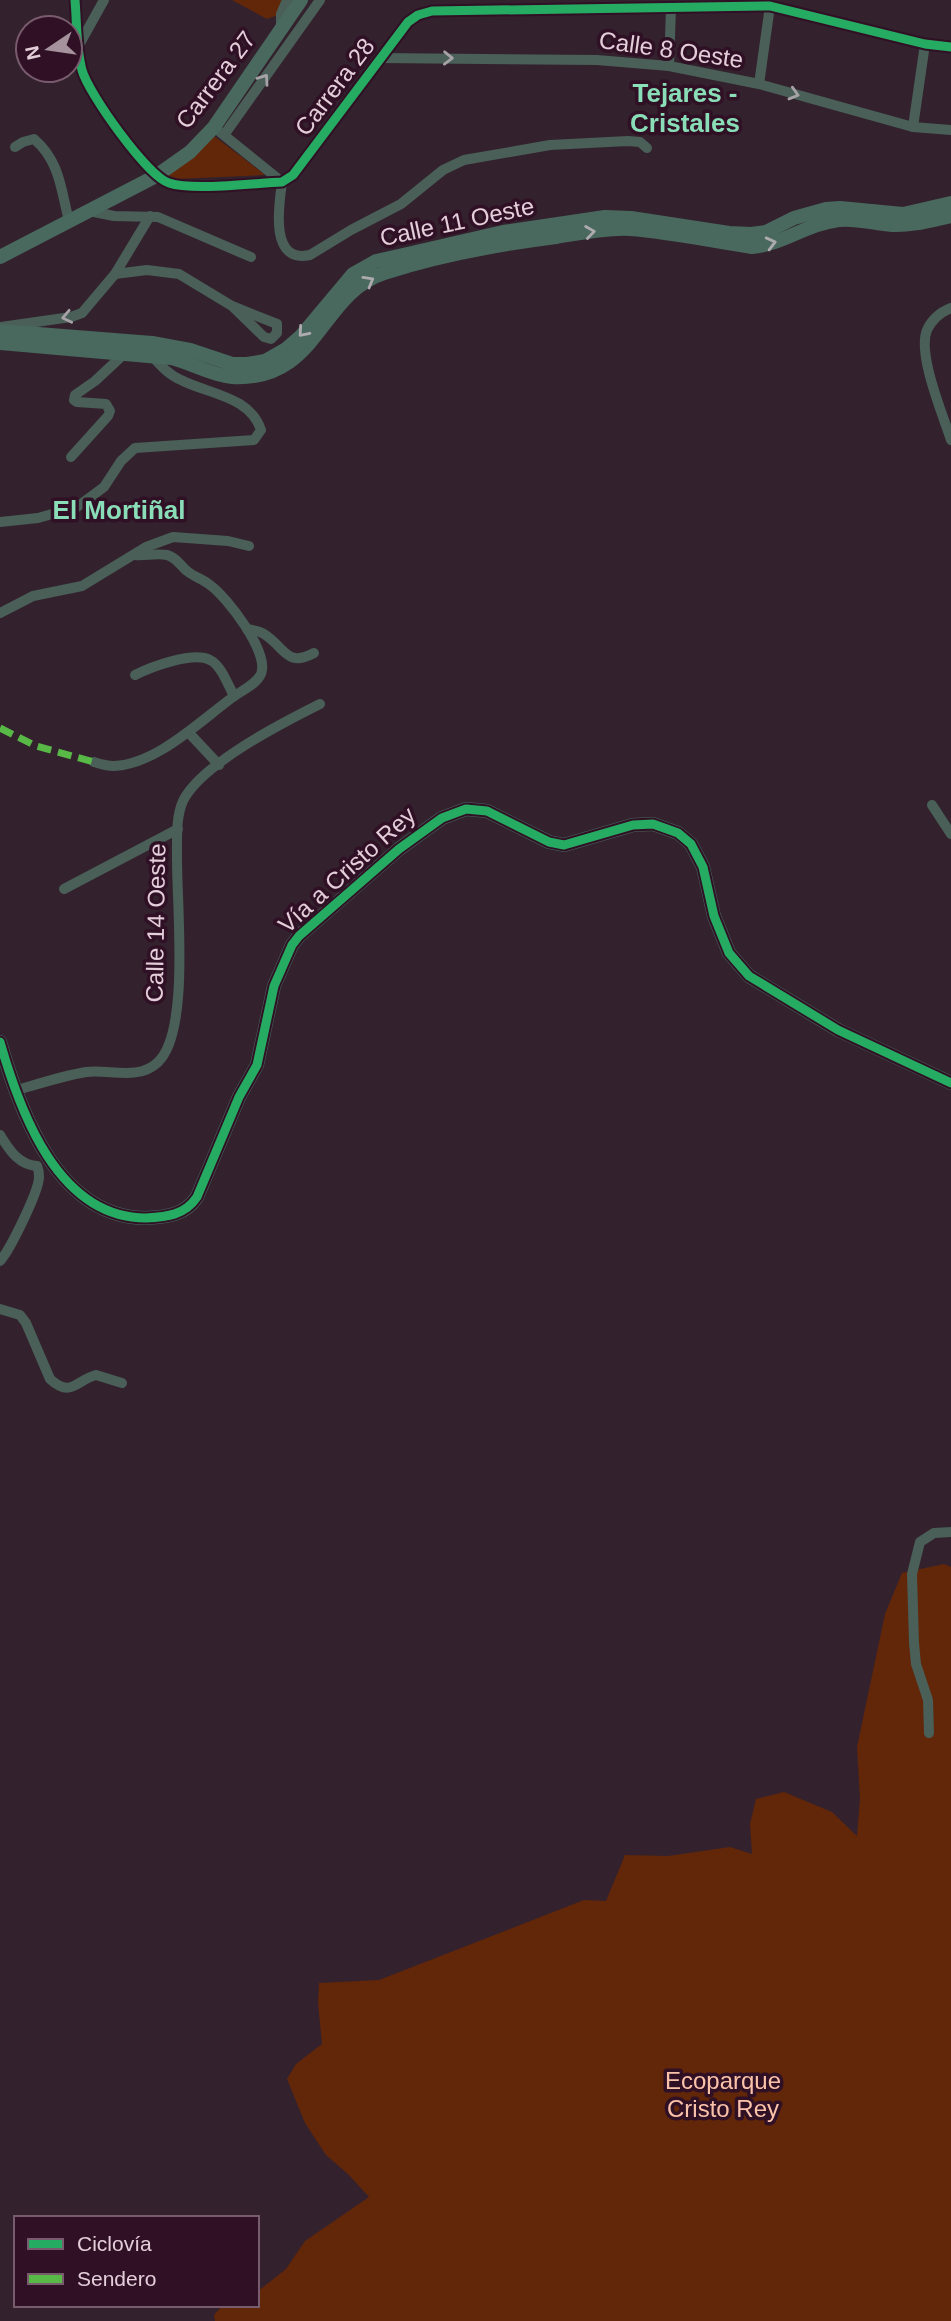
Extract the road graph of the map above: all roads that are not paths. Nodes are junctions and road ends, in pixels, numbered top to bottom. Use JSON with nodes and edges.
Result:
{"nodes":[{"id":1,"x":104,"y":0,"type":"edge"},
{"id":2,"x":286,"y":0,"type":"edge"},
{"id":3,"x":301,"y":0,"type":"edge"},
{"id":4,"x":320,"y":0,"type":"edge"},
{"id":5,"x":770,"y":6,"type":"junction"},
{"id":6,"x":671,"y":8,"type":"junction"},
{"id":7,"x":281,"y":32,"type":"junction"},
{"id":8,"x":84,"y":35,"type":"edge"},
{"id":9,"x":925,"y":44,"type":"junction"},
{"id":10,"x":951,"y":47,"type":"edge"},
{"id":11,"x":379,"y":58,"type":"junction"},
{"id":12,"x":669,"y":66,"type":"junction"},
{"id":13,"x":84,"y":76,"type":"edge"},
{"id":14,"x":759,"y":84,"type":"junction"},
{"id":15,"x":914,"y":127,"type":"junction"},
{"id":16,"x":951,"y":130,"type":"edge"},
{"id":17,"x":219,"y":131,"type":"junction"},
{"id":18,"x":15,"y":147,"type":"dead end"},
{"id":19,"x":647,"y":148,"type":"dead end"},
{"id":20,"x":156,"y":176,"type":"junction"},
{"id":21,"x":282,"y":182,"type":"junction"},
{"id":22,"x":951,"y":203,"type":"edge"},
{"id":23,"x":89,"y":211,"type":"junction"},
{"id":24,"x":150,"y":216,"type":"junction"},
{"id":25,"x":951,"y":216,"type":"edge"},
{"id":26,"x":69,"y":221,"type":"junction"},
{"id":27,"x":631,"y":224,"type":"junction"},
{"id":28,"x":0,"y":257,"type":"edge"},
{"id":29,"x":251,"y":257,"type":"dead end"},
{"id":30,"x":115,"y":274,"type":"junction"},
{"id":31,"x":232,"y":306,"type":"dead end"},
{"id":32,"x":951,"y":308,"type":"edge"},
{"id":33,"x":0,"y":329,"type":"edge"},
{"id":34,"x":0,"y":343,"type":"edge"},
{"id":35,"x":93,"y":350,"type":"junction"},
{"id":36,"x":124,"y":354,"type":"junction"},
{"id":37,"x":152,"y":356,"type":"junction"},
{"id":38,"x":189,"y":362,"type":"junction"},
{"id":39,"x":107,"y":370,"type":"junction"},
{"id":40,"x":178,"y":379,"type":"junction"},
{"id":41,"x":951,"y":440,"type":"edge"},
{"id":42,"x":71,"y":457,"type":"dead end"},
{"id":43,"x":1,"y":519,"type":"edge"},
{"id":44,"x":249,"y":546,"type":"dead end"},
{"id":45,"x":135,"y":555,"type":"junction"},
{"id":46,"x":0,"y":614,"type":"edge"},
{"id":47,"x":247,"y":629,"type":"junction"},
{"id":48,"x":314,"y":653,"type":"dead end"},
{"id":49,"x":135,"y":675,"type":"dead end"},
{"id":50,"x":234,"y":696,"type":"junction"},
{"id":51,"x":320,"y":704,"type":"dead end"},
{"id":52,"x":188,"y":733,"type":"junction"},
{"id":53,"x":93,"y":762,"type":"dead end"},
{"id":54,"x":219,"y":765,"type":"junction"},
{"id":55,"x":932,"y":805,"type":"dead end"},
{"id":56,"x":178,"y":829,"type":"junction"},
{"id":57,"x":951,"y":834,"type":"edge"},
{"id":58,"x":64,"y":889,"type":"dead end"},
{"id":59,"x":0,"y":1042,"type":"edge"},
{"id":60,"x":951,"y":1083,"type":"edge"},
{"id":61,"x":14,"y":1091,"type":"junction"},
{"id":62,"x":0,"y":1135,"type":"edge"},
{"id":63,"x":48,"y":1154,"type":"junction"},
{"id":64,"x":37,"y":1166,"type":"junction"},
{"id":65,"x":0,"y":1261,"type":"edge"},
{"id":66,"x":0,"y":1309,"type":"edge"},
{"id":67,"x":122,"y":1383,"type":"dead end"},
{"id":68,"x":951,"y":1532,"type":"edge"},
{"id":69,"x":929,"y":1733,"type":"dead end"}],
"edges":[{"from":1,"to":8,"type":"street"},
{"from":2,"to":7,"type":"street"},
{"from":3,"to":7,"type":"main road","name":"Carrera 27"},
{"from":17,"to":4,"type":"street","one_way":true},
{"from":5,"to":6,"type":"street"},
{"from":5,"to":9,"type":"street"},
{"from":5,"to":14,"type":"street"},
{"from":6,"to":11,"type":"street","name":"Carrera 28"},
{"from":6,"to":12,"type":"street"},
{"from":7,"to":17,"type":"main road","name":"Carrera 27"},
{"from":9,"to":10,"type":"street"},
{"from":9,"to":15,"type":"street"},
{"from":11,"to":12,"type":"street","name":"Calle 8 Oeste","one_way":true},
{"from":11,"to":21,"type":"street","name":"Carrera 28"},
{"from":12,"to":14,"type":"street","name":"Calle 8 Oeste"},
{"from":13,"to":20,"type":"street"},
{"from":14,"to":15,"type":"street","name":"Calle 8 Oeste","one_way":true},
{"from":15,"to":16,"type":"street","name":"Calle 8 Oeste"},
{"from":17,"to":20,"type":"main road","name":"Carrera 27"},
{"from":17,"to":21,"type":"street"},
{"from":18,"to":26,"type":"street"},
{"from":19,"to":21,"type":"street"},
{"from":20,"to":21,"type":"street"},
{"from":20,"to":23,"type":"main road","name":"Carrera 27"},
{"from":22,"to":27,"type":"main road"},
{"from":23,"to":24,"type":"street"},
{"from":23,"to":26,"type":"main road","name":"Carrera 27"},
{"from":24,"to":29,"type":"street"},
{"from":24,"to":30,"type":"street"},
{"from":27,"to":25,"type":"main road","one_way":true},
{"from":26,"to":28,"type":"main road","name":"Carrera 27"},
{"from":27,"to":33,"type":"main road","name":"Calle 11 Oeste","one_way":true},
{"from":38,"to":27,"type":"main road","name":"Calle 11 Oeste","one_way":true},
{"from":30,"to":31,"type":"street"},
{"from":30,"to":33,"type":"street","one_way":true},
{"from":32,"to":41,"type":"street"},
{"from":34,"to":35,"type":"main road","name":"Calle 11 Oeste"},
{"from":35,"to":36,"type":"main road","name":"Calle 11 Oeste"},
{"from":35,"to":39,"type":"street"},
{"from":36,"to":37,"type":"main road","name":"Calle 11 Oeste"},
{"from":36,"to":39,"type":"street"},
{"from":37,"to":38,"type":"main road","name":"Calle 11 Oeste"},
{"from":37,"to":40,"type":"street"},
{"from":38,"to":40,"type":"street"},
{"from":39,"to":42,"type":"street"},
{"from":40,"to":43,"type":"street"},
{"from":44,"to":45,"type":"street"},
{"from":45,"to":46,"type":"street"},
{"from":45,"to":47,"type":"street"},
{"from":47,"to":48,"type":"street"},
{"from":47,"to":50,"type":"street"},
{"from":49,"to":50,"type":"street"},
{"from":50,"to":52,"type":"street"},
{"from":51,"to":54,"type":"street","name":"Calle 14 Oeste"},
{"from":52,"to":53,"type":"street"},
{"from":52,"to":54,"type":"street"},
{"from":54,"to":56,"type":"street","name":"Calle 14 Oeste"},
{"from":55,"to":57,"type":"street"},
{"from":56,"to":58,"type":"street"},
{"from":56,"to":61,"type":"street","name":"Calle 14 Oeste"},
{"from":59,"to":61,"type":"main road","name":"Vía a Cristo Rey"},
{"from":60,"to":63,"type":"main road","name":"Vía a Cristo Rey"},
{"from":61,"to":63,"type":"main road","name":"Vía a Cristo Rey"},
{"from":62,"to":64,"type":"street"},
{"from":63,"to":64,"type":"street"},
{"from":64,"to":65,"type":"street"},
{"from":66,"to":67,"type":"street"},
{"from":68,"to":69,"type":"street"}]}
